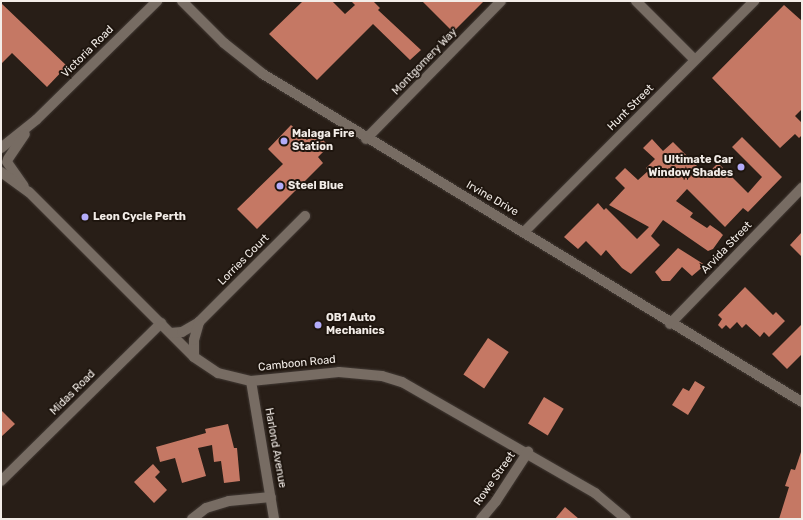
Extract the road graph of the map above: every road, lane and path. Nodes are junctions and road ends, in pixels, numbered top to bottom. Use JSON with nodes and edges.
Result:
{"nodes":[{"id":1,"x":157,"y":1,"type":"edge"},
{"id":2,"x":182,"y":1,"type":"edge"},
{"id":3,"x":501,"y":1,"type":"edge"},
{"id":4,"x":636,"y":1,"type":"edge"},
{"id":5,"x":754,"y":1,"type":"edge"},
{"id":6,"x":695,"y":60,"type":"junction"},
{"id":7,"x":36,"y":120,"type":"junction"},
{"id":8,"x":366,"y":139,"type":"junction"},
{"id":9,"x":1,"y":148,"type":"edge"},
{"id":10,"x":5,"y":163,"type":"edge"},
{"id":11,"x":1,"y":172,"type":"edge"},
{"id":12,"x":802,"y":188,"type":"edge"},
{"id":13,"x":29,"y":192,"type":"junction"},
{"id":14,"x":305,"y":216,"type":"dead end"},
{"id":15,"x":525,"y":232,"type":"junction"},
{"id":16,"x":199,"y":322,"type":"junction"},
{"id":17,"x":161,"y":323,"type":"junction"},
{"id":18,"x":670,"y":324,"type":"junction"},
{"id":19,"x":171,"y":333,"type":"junction"},
{"id":20,"x":194,"y":357,"type":"junction"},
{"id":21,"x":251,"y":381,"type":"junction"},
{"id":22,"x":802,"y":402,"type":"edge"},
{"id":23,"x":528,"y":452,"type":"junction"},
{"id":24,"x":1,"y":481,"type":"edge"},
{"id":25,"x":271,"y":497,"type":"junction"},
{"id":26,"x":192,"y":519,"type":"edge"},
{"id":27,"x":274,"y":519,"type":"edge"},
{"id":28,"x":481,"y":519,"type":"edge"},
{"id":29,"x":626,"y":519,"type":"edge"}],
"edges":[{"from":1,"to":7,"type":"street","name":"Victoria Road"},
{"from":2,"to":8,"type":"street","name":"Irvine Drive"},
{"from":3,"to":8,"type":"street","name":"Montgomery Way"},
{"from":4,"to":6,"type":"street"},
{"from":5,"to":6,"type":"street","name":"Hunt Street"},
{"from":6,"to":15,"type":"street","name":"Hunt Street"},
{"from":7,"to":9,"type":"street","name":"Victoria Road"},
{"from":7,"to":10,"type":"street","name":"Victoria Road"},
{"from":8,"to":15,"type":"street","name":"Irvine Drive"},
{"from":9,"to":10,"type":"street","name":"Camboon Road"},
{"from":10,"to":13,"type":"street","name":"Camboon Road"},
{"from":11,"to":13,"type":"street","name":"Camboon Road"},
{"from":12,"to":18,"type":"street","name":"Arvida Street"},
{"from":13,"to":17,"type":"street","name":"Camboon Road"},
{"from":14,"to":16,"type":"street","name":"Lorries Court"},
{"from":15,"to":18,"type":"street","name":"Irvine Drive"},
{"from":16,"to":19,"type":"street","name":"Lorries Court"},
{"from":16,"to":20,"type":"street"},
{"from":17,"to":19,"type":"street","name":"Camboon Road"},
{"from":17,"to":24,"type":"street","name":"Midas Road"},
{"from":18,"to":22,"type":"street","name":"Irvine Drive"},
{"from":19,"to":20,"type":"street","name":"Camboon Road"},
{"from":20,"to":21,"type":"street","name":"Camboon Road"},
{"from":21,"to":23,"type":"street","name":"Camboon Road"},
{"from":21,"to":25,"type":"street","name":"Harlond Avenue"},
{"from":23,"to":28,"type":"street","name":"Rowe Street"},
{"from":23,"to":29,"type":"street","name":"Camboon Road"},
{"from":25,"to":26,"type":"street"},
{"from":25,"to":27,"type":"street","name":"Harlond Avenue"}]}
